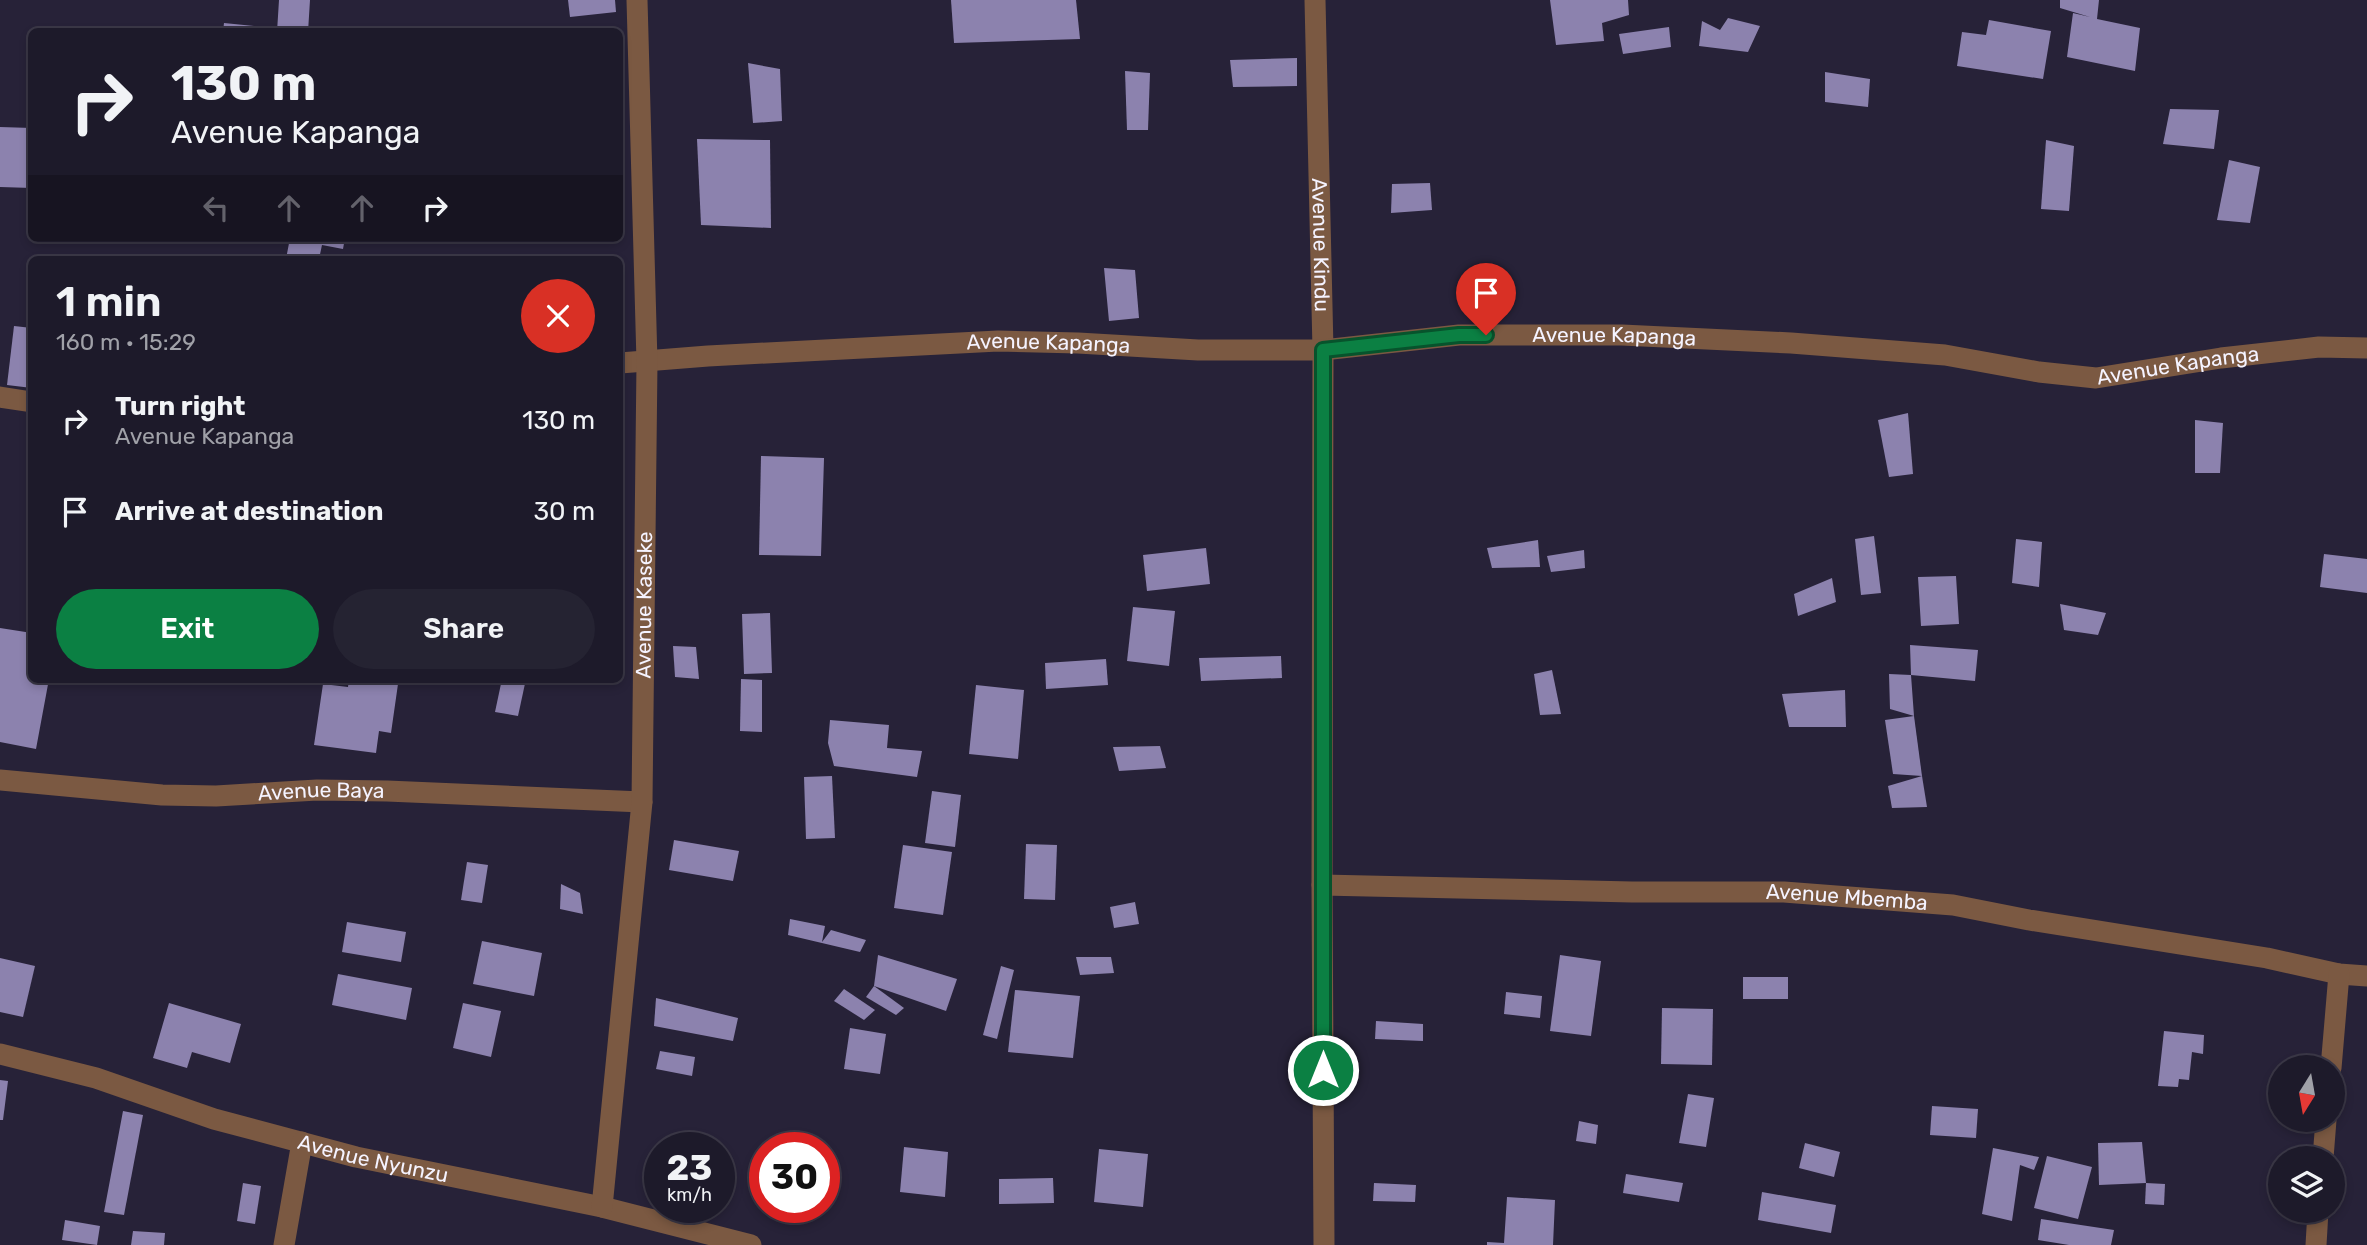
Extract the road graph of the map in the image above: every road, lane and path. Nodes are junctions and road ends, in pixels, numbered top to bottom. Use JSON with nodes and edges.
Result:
{"nodes":[{"id":1,"x":637,"y":0,"type":"edge"},
{"id":2,"x":1315,"y":0,"type":"edge"},
{"id":3,"x":2367,"y":348,"type":"edge"},
{"id":4,"x":1323,"y":350,"type":"junction"},
{"id":5,"x":647,"y":362,"type":"junction"},
{"id":6,"x":623,"y":363,"type":"edge"},
{"id":7,"x":0,"y":397,"type":"edge"},
{"id":8,"x":28,"y":401,"type":"edge"},
{"id":9,"x":0,"y":780,"type":"edge"},
{"id":10,"x":642,"y":802,"type":"junction"},
{"id":11,"x":1322,"y":886,"type":"junction"},
{"id":12,"x":2339,"y":974,"type":"junction"},
{"id":13,"x":2367,"y":976,"type":"edge"},
{"id":14,"x":0,"y":1054,"type":"edge"},
{"id":15,"x":2332,"y":1055,"type":"edge"},
{"id":16,"x":302,"y":1142,"type":"junction"},
{"id":17,"x":602,"y":1207,"type":"junction"},
{"id":18,"x":2317,"y":1223,"type":"edge"},
{"id":19,"x":284,"y":1245,"type":"edge"},
{"id":20,"x":751,"y":1245,"type":"edge"},
{"id":21,"x":1324,"y":1245,"type":"edge"},
{"id":22,"x":2316,"y":1245,"type":"edge"}],
"edges":[{"from":1,"to":5,"type":"street","name":"Avenue Kaseke"},
{"from":2,"to":4,"type":"street","name":"Avenue Kindu"},
{"from":3,"to":4,"type":"street","name":"Avenue Kapanga"},
{"from":4,"to":5,"type":"street","name":"Avenue Kapanga"},
{"from":4,"to":11,"type":"street","name":"Avenue Kindu"},
{"from":5,"to":6,"type":"street","name":"Avenue Kapanga"},
{"from":5,"to":10,"type":"street","name":"Avenue Kaseke"},
{"from":7,"to":8,"type":"street"},
{"from":9,"to":10,"type":"street","name":"Avenue Baya"},
{"from":10,"to":17,"type":"street","name":"Avenue Kaseke"},
{"from":11,"to":12,"type":"street","name":"Avenue Mbemba"},
{"from":11,"to":21,"type":"street","name":"Avenue Kindu"},
{"from":12,"to":13,"type":"street","name":"Avenue Mbemba"},
{"from":12,"to":15,"type":"street"},
{"from":14,"to":16,"type":"street","name":"Avenue Nyunzu"},
{"from":16,"to":17,"type":"street","name":"Avenue Nyunzu"},
{"from":16,"to":19,"type":"street"},
{"from":17,"to":20,"type":"street","name":"Avenue Nyunzu"},
{"from":18,"to":22,"type":"street"}]}
